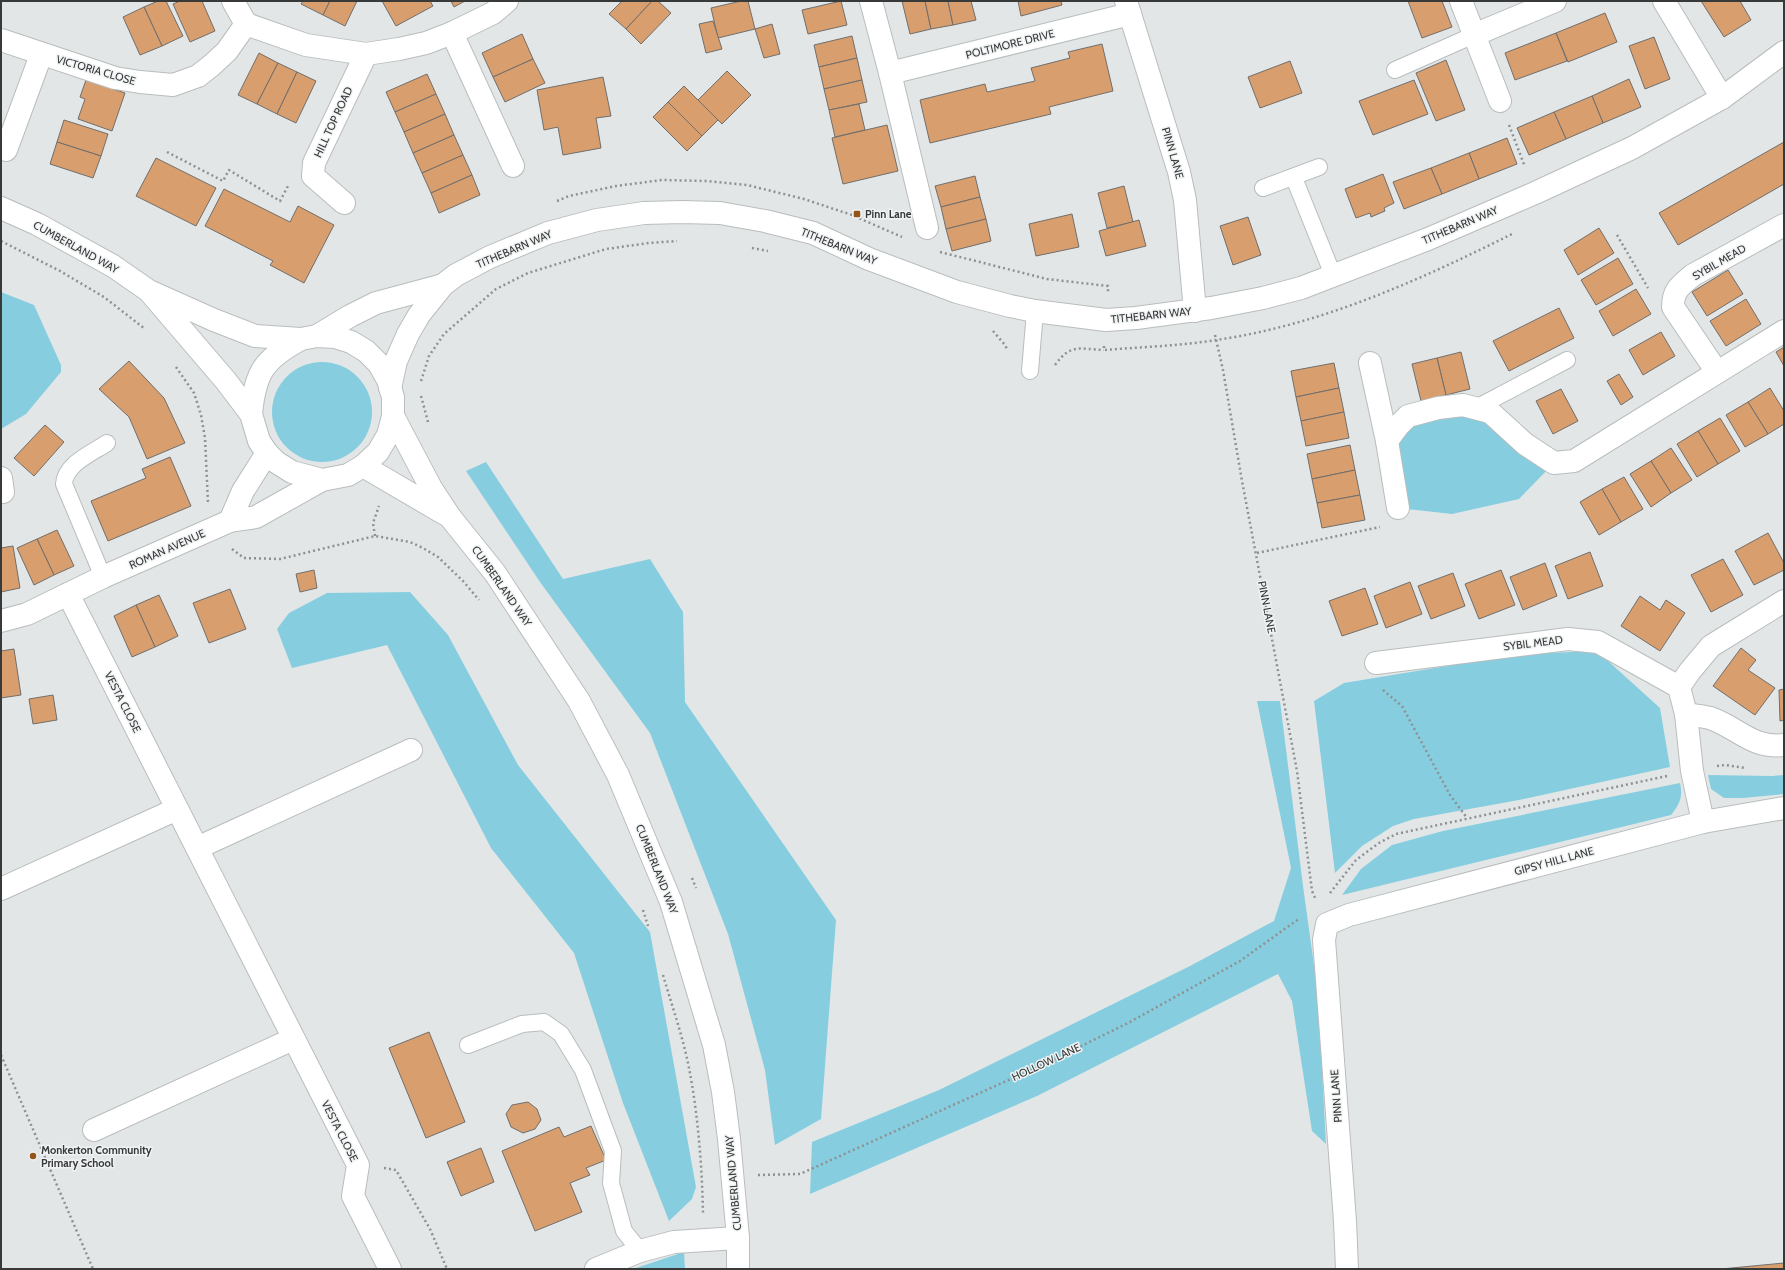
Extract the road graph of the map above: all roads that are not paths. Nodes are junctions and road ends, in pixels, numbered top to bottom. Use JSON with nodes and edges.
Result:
{"nodes":[{"id":1,"x":233,"y":1,"type":"edge"},
{"id":2,"x":507,"y":1,"type":"edge"},
{"id":3,"x":871,"y":1,"type":"edge"},
{"id":4,"x":1461,"y":1,"type":"edge"},
{"id":5,"x":1555,"y":1,"type":"edge"},
{"id":6,"x":1664,"y":1,"type":"edge"},
{"id":7,"x":1128,"y":7,"type":"edge"},
{"id":8,"x":246,"y":24,"type":"junction"},
{"id":9,"x":452,"y":34,"type":"junction"},
{"id":10,"x":1474,"y":35,"type":"junction"},
{"id":11,"x":1,"y":40,"type":"edge"},
{"id":12,"x":1784,"y":52,"type":"edge"},
{"id":13,"x":366,"y":54,"type":"junction"},
{"id":14,"x":42,"y":55,"type":"junction"},
{"id":15,"x":1395,"y":70,"type":"dead end"},
{"id":16,"x":890,"y":73,"type":"junction"},
{"id":17,"x":1722,"y":98,"type":"junction"},
{"id":18,"x":1500,"y":101,"type":"road end"},
{"id":19,"x":6,"y":150,"type":"dead end"},
{"id":20,"x":513,"y":166,"type":"dead end"},
{"id":21,"x":1318,"y":167,"type":"dead end"},
{"id":22,"x":1294,"y":178,"type":"junction"},
{"id":23,"x":1263,"y":188,"type":"dead end"},
{"id":24,"x":344,"y":203,"type":"dead end"},
{"id":25,"x":1,"y":208,"type":"edge"},
{"id":26,"x":1784,"y":225,"type":"edge"},
{"id":27,"x":927,"y":228,"type":"dead end"},
{"id":28,"x":1333,"y":275,"type":"junction"},
{"id":29,"x":443,"y":285,"type":"junction"},
{"id":30,"x":149,"y":290,"type":"junction"},
{"id":31,"x":1203,"y":310,"type":"junction"},
{"id":32,"x":1035,"y":311,"type":"junction"},
{"id":33,"x":1784,"y":330,"type":"edge"},
{"id":34,"x":309,"y":338,"type":"junction"},
{"id":35,"x":1567,"y":360,"type":"dead end"},
{"id":36,"x":1370,"y":363,"type":"dead end"},
{"id":37,"x":1030,"y":364,"type":"road end"},
{"id":38,"x":1717,"y":372,"type":"junction"},
{"id":39,"x":390,"y":388,"type":"junction"},
{"id":40,"x":1476,"y":408,"type":"junction"},
{"id":41,"x":251,"y":414,"type":"junction"},
{"id":42,"x":393,"y":416,"type":"junction"},
{"id":43,"x":1388,"y":441,"type":"junction"},
{"id":44,"x":107,"y":443,"type":"dead end"},
{"id":45,"x":267,"y":453,"type":"junction"},
{"id":46,"x":363,"y":466,"type":"junction"},
{"id":47,"x":322,"y":480,"type":"junction"},
{"id":48,"x":1398,"y":508,"type":"road end"},
{"id":49,"x":450,"y":517,"type":"junction"},
{"id":50,"x":230,"y":521,"type":"junction"},
{"id":51,"x":103,"y":577,"type":"junction"},
{"id":52,"x":68,"y":594,"type":"junction"},
{"id":53,"x":1784,"y":601,"type":"edge"},
{"id":54,"x":1,"y":621,"type":"edge"},
{"id":55,"x":1376,"y":663,"type":"road end"},
{"id":56,"x":1679,"y":687,"type":"junction"},
{"id":57,"x":1686,"y":714,"type":"junction"},
{"id":58,"x":1784,"y":745,"type":"edge"},
{"id":59,"x":412,"y":750,"type":"dead end"},
{"id":60,"x":1784,"y":808,"type":"edge"},
{"id":61,"x":177,"y":809,"type":"junction"},
{"id":62,"x":1703,"y":822,"type":"junction"},
{"id":63,"x":197,"y":848,"type":"junction"},
{"id":64,"x":1,"y":889,"type":"edge"},
{"id":65,"x":1327,"y":924,"type":"joint"},
{"id":66,"x":293,"y":1039,"type":"junction"},
{"id":67,"x":468,"y":1045,"type":"dead end"},
{"id":68,"x":94,"y":1130,"type":"dead end"},
{"id":69,"x":738,"y":1238,"type":"junction"},
{"id":70,"x":640,"y":1251,"type":"junction"},
{"id":71,"x":390,"y":1269,"type":"edge"},
{"id":72,"x":596,"y":1269,"type":"edge"},
{"id":73,"x":738,"y":1269,"type":"edge"},
{"id":74,"x":1347,"y":1269,"type":"edge"}],
"edges":[{"from":1,"to":8,"type":"street"},
{"from":2,"to":9,"type":"street"},
{"from":3,"to":16,"type":"street"},
{"from":4,"to":10,"type":"street"},
{"from":5,"to":10,"type":"street"},
{"from":6,"to":17,"type":"street"},
{"from":7,"to":16,"type":"street","name":"POLTIMORE DRIVE"},
{"from":7,"to":31,"type":"street","name":"PINN LANE"},
{"from":8,"to":13,"type":"street"},
{"from":8,"to":14,"type":"street","name":"VICTORIA CLOSE"},
{"from":9,"to":13,"type":"street"},
{"from":9,"to":20,"type":"street"},
{"from":10,"to":15,"type":"lane"},
{"from":10,"to":18,"type":"street"},
{"from":11,"to":14,"type":"street","name":"VICTORIA CLOSE"},
{"from":12,"to":17,"type":"street","name":"TITHEBARN WAY"},
{"from":13,"to":24,"type":"street","name":"HILL TOP ROAD"},
{"from":14,"to":19,"type":"street","name":"VICTORIA CLOSE"},
{"from":16,"to":27,"type":"street"},
{"from":17,"to":28,"type":"street","name":"TITHEBARN WAY"},
{"from":21,"to":22,"type":"lane"},
{"from":22,"to":23,"type":"lane"},
{"from":22,"to":28,"type":"lane"},
{"from":25,"to":30,"type":"street","name":"CUMBERLAND WAY"},
{"from":26,"to":38,"type":"street","name":"SYBIL MEAD"},
{"from":28,"to":31,"type":"street","name":"TITHEBARN WAY"},
{"from":29,"to":32,"type":"street","name":"TITHEBARN WAY"},
{"from":29,"to":34,"type":"street","name":"TITHEBARN WAY"},
{"from":29,"to":39,"type":"street","name":"TITHEBARN WAY"},
{"from":30,"to":34,"type":"street","name":"CUMBERLAND WAY"},
{"from":30,"to":41,"type":"street","name":"CUMBERLAND WAY"},
{"from":31,"to":32,"type":"street","name":"TITHEBARN WAY"},
{"from":32,"to":37,"type":"lane"},
{"from":33,"to":38,"type":"street"},
{"from":34,"to":39,"type":"street","name":"CUMBERLAND WAY"},
{"from":34,"to":41,"type":"street","name":"CUMBERLAND WAY"},
{"from":35,"to":40,"type":"lane"},
{"from":36,"to":43,"type":"street"},
{"from":38,"to":40,"type":"street"},
{"from":39,"to":42,"type":"street","name":"CUMBERLAND WAY"},
{"from":40,"to":43,"type":"street"},
{"from":41,"to":45,"type":"street","name":"CUMBERLAND WAY"},
{"from":42,"to":46,"type":"street","name":"CUMBERLAND WAY"},
{"from":42,"to":49,"type":"street","name":"CUMBERLAND WAY"},
{"from":43,"to":48,"type":"street"},
{"from":44,"to":51,"type":"lane"},
{"from":45,"to":47,"type":"street","name":"CUMBERLAND WAY"},
{"from":45,"to":50,"type":"street"},
{"from":46,"to":47,"type":"street","name":"CUMBERLAND WAY"},
{"from":46,"to":49,"type":"street","name":"CUMBERLAND WAY"},
{"from":47,"to":50,"type":"street","name":"ROMAN AVENUE"},
{"from":49,"to":69,"type":"street","name":"CUMBERLAND WAY"},
{"from":50,"to":51,"type":"street","name":"ROMAN AVENUE"},
{"from":51,"to":52,"type":"street","name":"ROMAN AVENUE"},
{"from":52,"to":54,"type":"street","name":"ROMAN AVENUE"},
{"from":52,"to":61,"type":"street","name":"VESTA CLOSE"},
{"from":53,"to":56,"type":"street"},
{"from":55,"to":56,"type":"street","name":"SYBIL MEAD"},
{"from":56,"to":57,"type":"street"},
{"from":57,"to":58,"type":"street"},
{"from":57,"to":62,"type":"street"},
{"from":59,"to":63,"type":"street"},
{"from":60,"to":62,"type":"street","name":"GIPSY HILL LANE"},
{"from":61,"to":63,"type":"street","name":"VESTA CLOSE"},
{"from":61,"to":64,"type":"street"},
{"from":62,"to":65,"type":"street","name":"GIPSY HILL LANE"},
{"from":63,"to":66,"type":"street","name":"VESTA CLOSE"},
{"from":65,"to":74,"type":"street","name":"PINN LANE"},
{"from":66,"to":68,"type":"street"},
{"from":66,"to":71,"type":"street","name":"VESTA CLOSE"},
{"from":67,"to":70,"type":"lane"},
{"from":69,"to":70,"type":"street"},
{"from":69,"to":73,"type":"street","name":"CUMBERLAND WAY"},
{"from":70,"to":72,"type":"street"}]}
